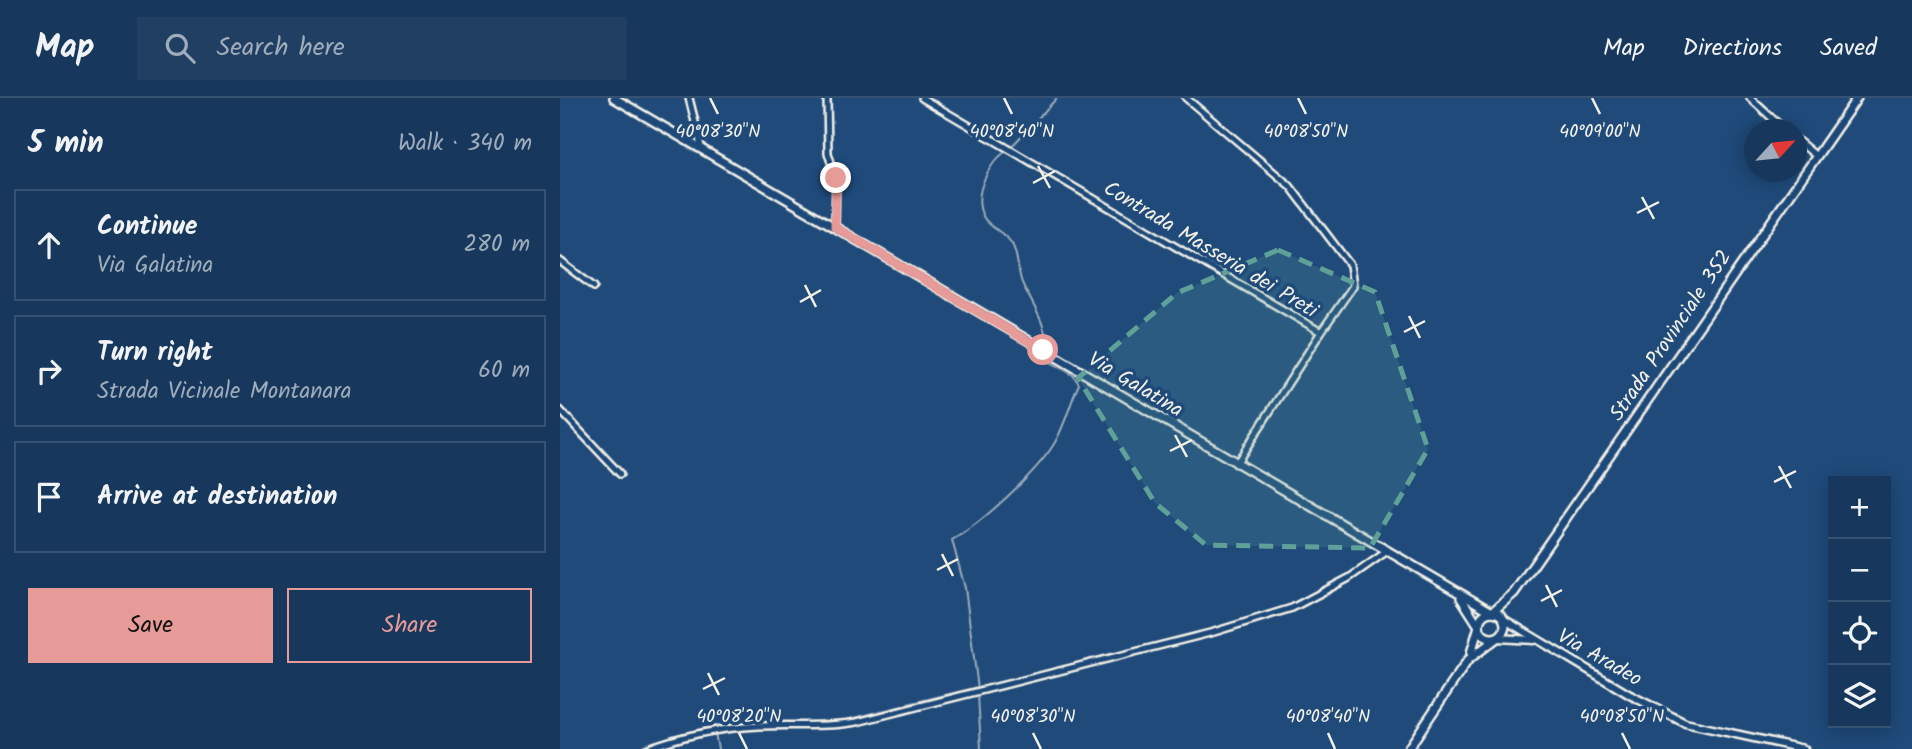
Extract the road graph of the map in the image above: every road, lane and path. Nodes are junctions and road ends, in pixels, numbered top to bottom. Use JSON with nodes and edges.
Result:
{"nodes":[{"id":1,"x":614,"y":98,"type":"edge"},
{"id":2,"x":689,"y":98,"type":"edge"},
{"id":3,"x":827,"y":98,"type":"edge"},
{"id":4,"x":922,"y":98,"type":"edge"},
{"id":5,"x":1186,"y":98,"type":"edge"},
{"id":6,"x":1750,"y":98,"type":"edge"},
{"id":7,"x":1857,"y":98,"type":"edge"},
{"id":8,"x":1773,"y":119,"type":"edge"},
{"id":9,"x":1807,"y":148,"type":"edge"},
{"id":10,"x":702,"y":150,"type":"junction"},
{"id":11,"x":1815,"y":155,"type":"junction"},
{"id":12,"x":835,"y":227,"type":"junction"},
{"id":13,"x":560,"y":261,"type":"edge"},
{"id":14,"x":594,"y":287,"type":"dead end"},
{"id":15,"x":1321,"y":332,"type":"junction"},
{"id":16,"x":560,"y":410,"type":"edge"},
{"id":17,"x":1236,"y":464,"type":"junction"},
{"id":18,"x":620,"y":474,"type":"dead end"},
{"id":19,"x":1386,"y":552,"type":"junction"},
{"id":20,"x":1514,"y":593,"type":"junction"},
{"id":21,"x":1458,"y":594,"type":"junction"},
{"id":22,"x":1492,"y":611,"type":"junction"},
{"id":23,"x":1505,"y":620,"type":"junction"},
{"id":24,"x":1479,"y":626,"type":"junction"},
{"id":25,"x":1497,"y":638,"type":"junction"},
{"id":26,"x":1539,"y":642,"type":"junction"},
{"id":27,"x":1468,"y":660,"type":"junction"},
{"id":28,"x":646,"y":749,"type":"edge"},
{"id":29,"x":1408,"y":749,"type":"edge"},
{"id":30,"x":1804,"y":749,"type":"edge"}],
"edges":[{"from":1,"to":10,"type":"main road","name":"Via Galatina"},
{"from":2,"to":10,"type":"street"},
{"from":3,"to":12,"type":"street"},
{"from":4,"to":15,"type":"street","name":"Contrada Masseria dei Preti"},
{"from":5,"to":15,"type":"street","name":"Contrada Masseria dei Preti"},
{"from":6,"to":8,"type":"street"},
{"from":7,"to":11,"type":"main road","name":"Strada Provinciale 352"},
{"from":9,"to":11,"type":"street"},
{"from":10,"to":12,"type":"main road","name":"Via Galatina"},
{"from":11,"to":20,"type":"main road","name":"Strada Provinciale 352"},
{"from":12,"to":17,"type":"main road","name":"Via Galatina"},
{"from":13,"to":14,"type":"street"},
{"from":15,"to":17,"type":"street"},
{"from":16,"to":18,"type":"street"},
{"from":17,"to":19,"type":"main road","name":"Via Galatina"},
{"from":19,"to":21,"type":"main road","name":"Via Galatina"},
{"from":19,"to":28,"type":"street"},
{"from":20,"to":22,"type":"main road","name":"Strada Provinciale 352"},
{"from":20,"to":23,"type":"main road","name":"Strada Provinciale 352"},
{"from":21,"to":22,"type":"main road","name":"Via Galatina"},
{"from":21,"to":24,"type":"main road","name":"Via Galatina"},
{"from":22,"to":23,"type":"main road"},
{"from":22,"to":24,"type":"main road"},
{"from":23,"to":25,"type":"main road"},
{"from":23,"to":26,"type":"street","name":"Via Aradeo"},
{"from":24,"to":25,"type":"main road"},
{"from":24,"to":27,"type":"main road"},
{"from":25,"to":26,"type":"street","name":"Via Aradeo"},
{"from":25,"to":27,"type":"main road"},
{"from":26,"to":30,"type":"street","name":"Via Aradeo"},
{"from":27,"to":29,"type":"main road"}]}
